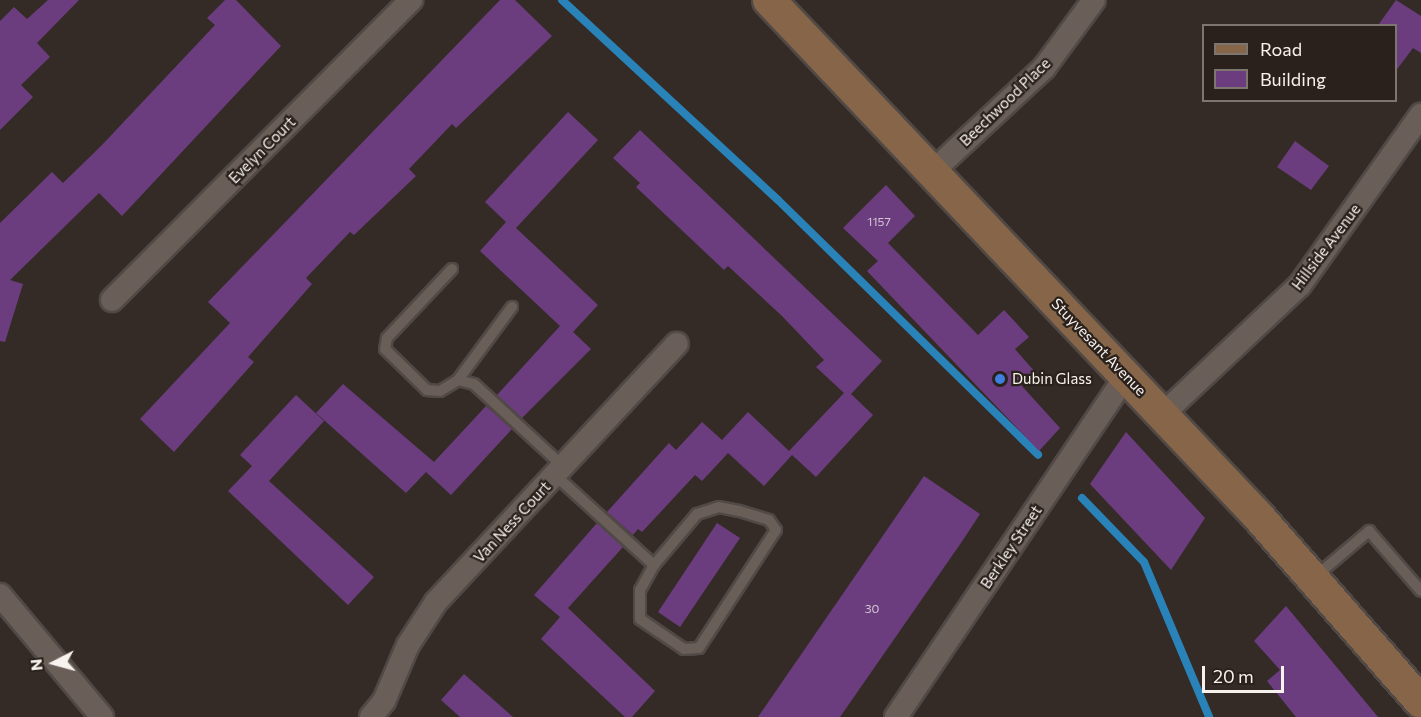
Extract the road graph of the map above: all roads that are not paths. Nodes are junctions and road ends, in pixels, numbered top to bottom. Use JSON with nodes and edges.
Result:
{"nodes":[{"id":1,"x":411,"y":0,"type":"edge"},
{"id":2,"x":769,"y":0,"type":"edge"},
{"id":3,"x":1094,"y":0,"type":"edge"},
{"id":4,"x":1421,"y":114,"type":"edge"},
{"id":5,"x":932,"y":172,"type":"junction"},
{"id":6,"x":452,"y":269,"type":"dead end"},
{"id":7,"x":112,"y":300,"type":"dead end"},
{"id":8,"x":512,"y":307,"type":"dead end"},
{"id":9,"x":677,"y":344,"type":"dead end"},
{"id":10,"x":1126,"y":376,"type":"junction"},
{"id":11,"x":458,"y":380,"type":"junction"},
{"id":12,"x":1163,"y":414,"type":"junction"},
{"id":13,"x":559,"y":471,"type":"junction"},
{"id":14,"x":654,"y":565,"type":"junction"},
{"id":15,"x":1313,"y":579,"type":"junction"},
{"id":16,"x":1421,"y":591,"type":"edge"},
{"id":17,"x":0,"y":595,"type":"edge"},
{"id":18,"x":1421,"y":702,"type":"edge"},
{"id":19,"x":102,"y":717,"type":"edge"},
{"id":20,"x":371,"y":717,"type":"edge"},
{"id":21,"x":896,"y":717,"type":"edge"}],
"edges":[{"from":1,"to":7,"type":"street","name":"Evelyn Court"},
{"from":2,"to":5,"type":"main road","name":"Stuyvesant Avenue"},
{"from":3,"to":5,"type":"street","name":"Beechwood Place"},
{"from":4,"to":12,"type":"street","name":"Hillside Avenue"},
{"from":5,"to":10,"type":"main road","name":"Stuyvesant Avenue"},
{"from":6,"to":11,"type":"lane"},
{"from":8,"to":11,"type":"lane"},
{"from":9,"to":13,"type":"street","name":"Van Ness Court"},
{"from":10,"to":12,"type":"main road","name":"Stuyvesant Avenue"},
{"from":10,"to":21,"type":"street","name":"Berkley Street"},
{"from":11,"to":13,"type":"lane"},
{"from":12,"to":15,"type":"main road","name":"Stuyvesant Avenue"},
{"from":13,"to":14,"type":"lane"},
{"from":13,"to":20,"type":"street","name":"Van Ness Court"},
{"from":14,"to":14,"type":"lane"},
{"from":15,"to":16,"type":"lane"},
{"from":15,"to":18,"type":"main road","name":"Stuyvesant Avenue"},
{"from":17,"to":19,"type":"street"}]}
